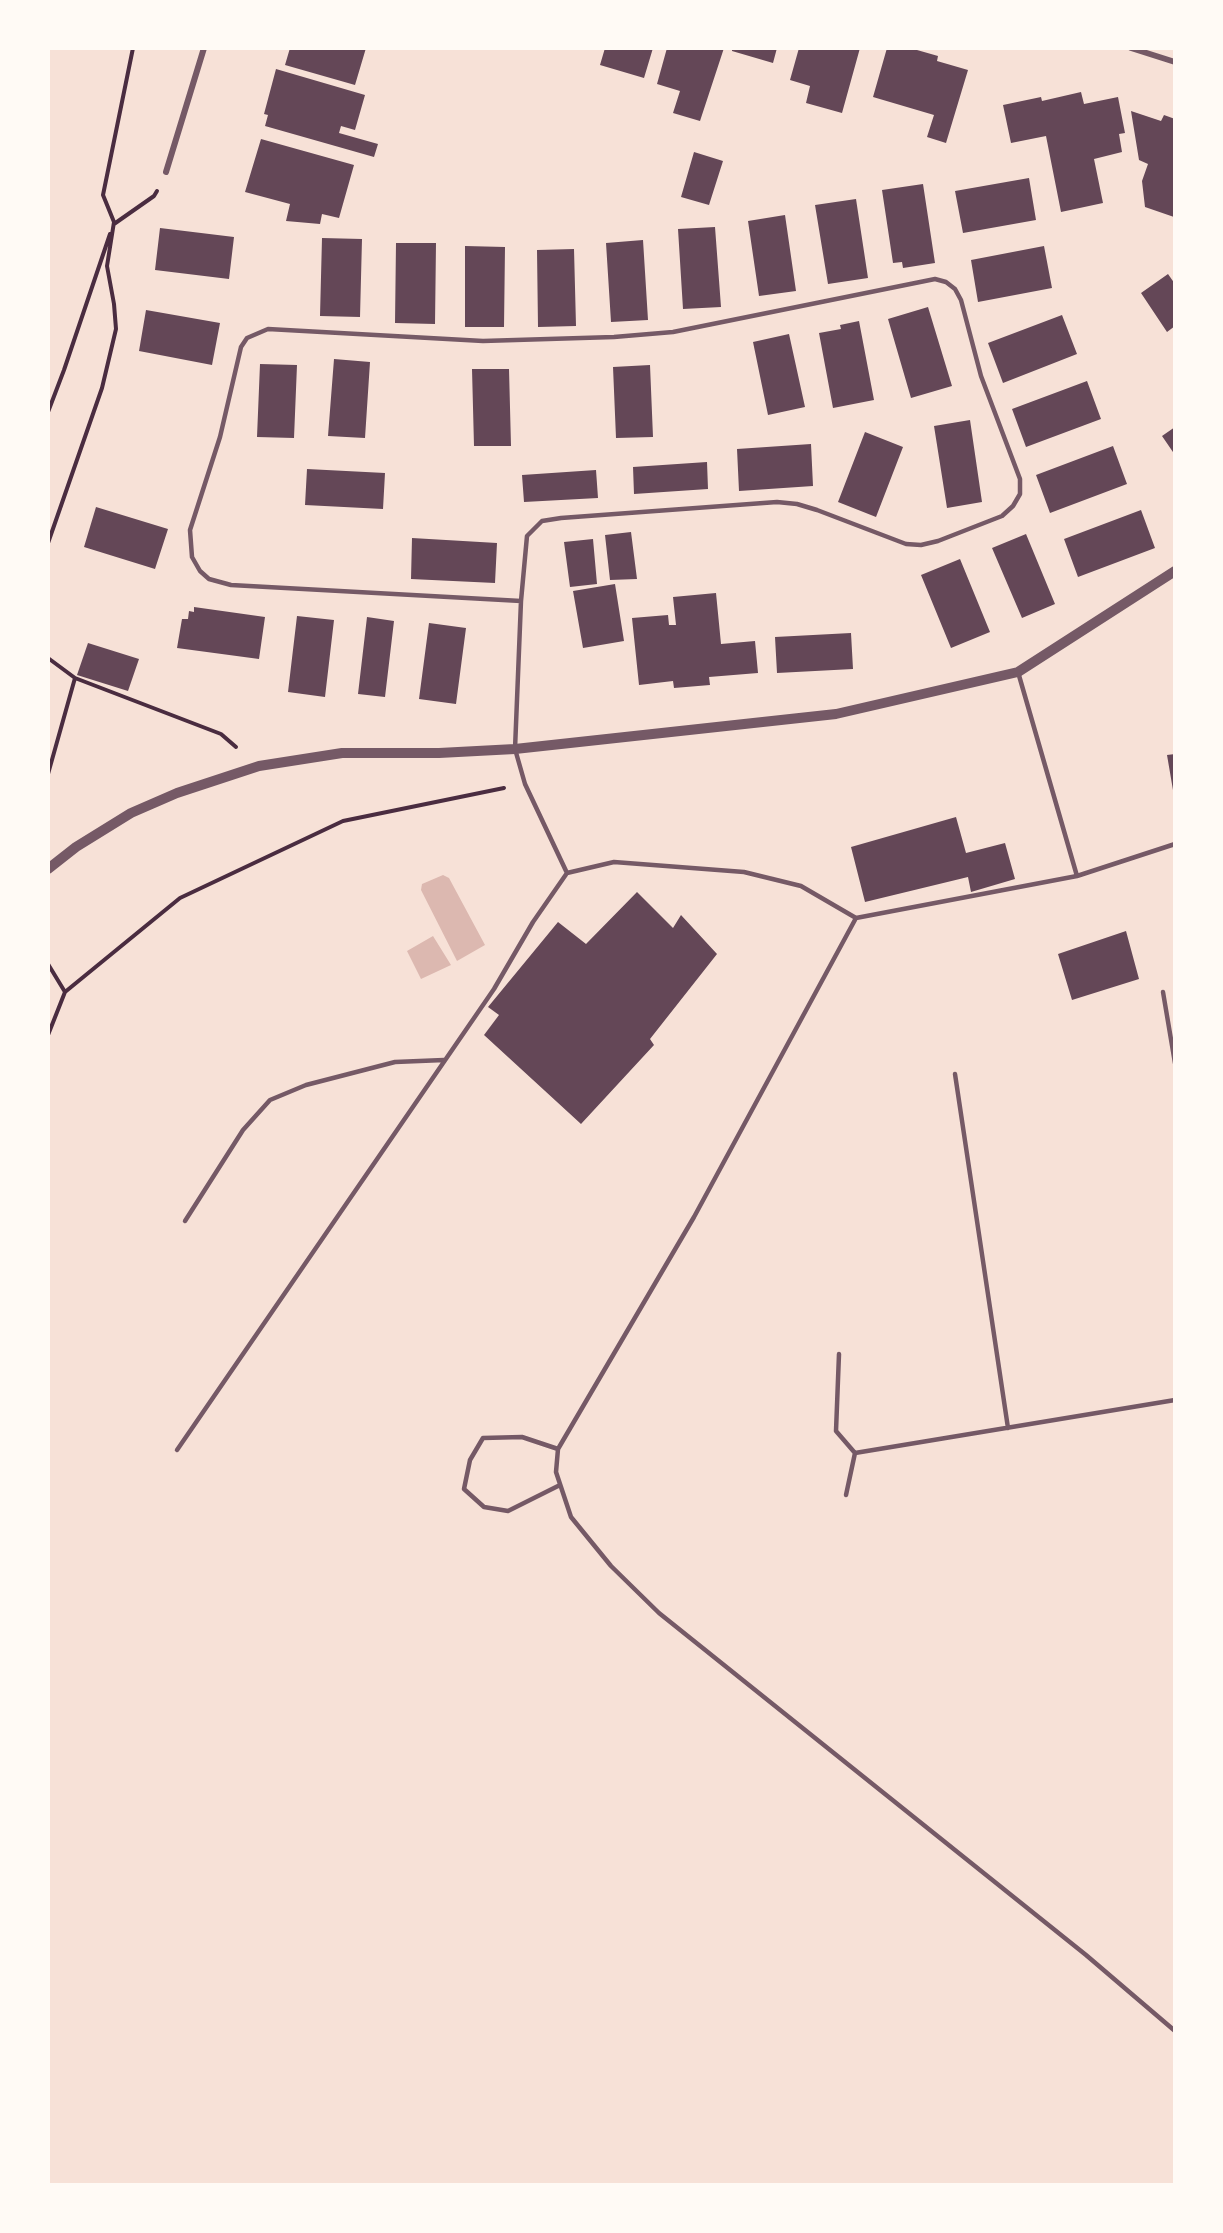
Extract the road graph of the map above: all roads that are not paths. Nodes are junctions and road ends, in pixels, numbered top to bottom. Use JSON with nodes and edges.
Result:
{"nodes":[{"id":1,"x":204,"y":48,"type":"edge"},
{"id":2,"x":1131,"y":48,"type":"edge"},
{"id":3,"x":1175,"y":62,"type":"edge"},
{"id":4,"x":166,"y":172,"type":"road end"},
{"id":5,"x":1175,"y":571,"type":"edge"},
{"id":6,"x":521,"y":601,"type":"junction"},
{"id":7,"x":1018,"y":672,"type":"junction"},
{"id":8,"x":515,"y":749,"type":"junction"},
{"id":9,"x":1175,"y":844,"type":"edge"},
{"id":10,"x":48,"y":869,"type":"edge"},
{"id":11,"x":567,"y":873,"type":"junction"},
{"id":12,"x":1077,"y":876,"type":"junction"},
{"id":13,"x":856,"y":918,"type":"junction"},
{"id":14,"x":1163,"y":992,"type":"dead end"},
{"id":15,"x":444,"y":1060,"type":"junction"},
{"id":16,"x":1175,"y":1063,"type":"edge"},
{"id":17,"x":955,"y":1074,"type":"dead end"},
{"id":18,"x":185,"y":1221,"type":"dead end"},
{"id":19,"x":839,"y":1354,"type":"dead end"},
{"id":20,"x":1175,"y":1400,"type":"edge"},
{"id":21,"x":1008,"y":1428,"type":"junction"},
{"id":22,"x":558,"y":1449,"type":"junction"},
{"id":23,"x":177,"y":1450,"type":"dead end"},
{"id":24,"x":855,"y":1453,"type":"junction"},
{"id":25,"x":560,"y":1485,"type":"junction"},
{"id":26,"x":846,"y":1495,"type":"dead end"},
{"id":27,"x":1175,"y":2031,"type":"edge"}],
"edges":[{"from":1,"to":4,"type":"street"},
{"from":2,"to":3,"type":"street"},
{"from":5,"to":7,"type":"street"},
{"from":6,"to":6,"type":"lane"},
{"from":6,"to":8,"type":"lane"},
{"from":7,"to":8,"type":"street"},
{"from":7,"to":12,"type":"lane"},
{"from":8,"to":10,"type":"street"},
{"from":8,"to":11,"type":"lane"},
{"from":9,"to":12,"type":"lane"},
{"from":11,"to":13,"type":"lane"},
{"from":11,"to":15,"type":"lane"},
{"from":12,"to":13,"type":"lane"},
{"from":13,"to":22,"type":"lane"},
{"from":14,"to":16,"type":"lane"},
{"from":15,"to":18,"type":"lane"},
{"from":15,"to":23,"type":"lane"},
{"from":17,"to":21,"type":"lane"},
{"from":19,"to":24,"type":"lane"},
{"from":20,"to":21,"type":"lane"},
{"from":21,"to":24,"type":"lane"},
{"from":22,"to":25,"type":"lane"},
{"from":22,"to":25,"type":"lane"},
{"from":24,"to":26,"type":"lane"},
{"from":25,"to":27,"type":"lane"}]}
